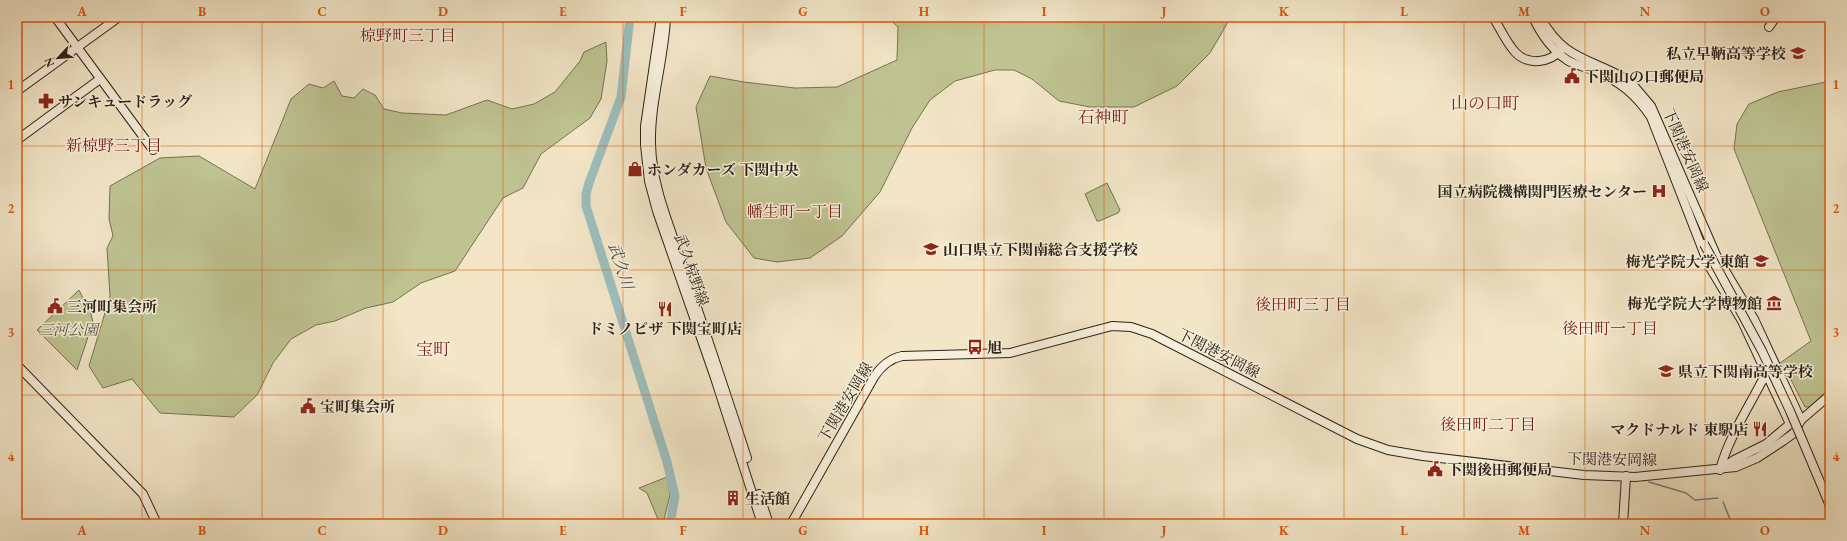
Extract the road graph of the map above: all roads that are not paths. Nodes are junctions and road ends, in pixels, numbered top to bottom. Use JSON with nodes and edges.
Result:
{"nodes":[{"id":1,"x":55,"y":17,"type":"edge"},
{"id":2,"x":119,"y":17,"type":"edge"},
{"id":3,"x":661,"y":17,"type":"edge"},
{"id":4,"x":666,"y":17,"type":"edge"},
{"id":5,"x":1493,"y":17,"type":"edge"},
{"id":6,"x":1533,"y":17,"type":"edge"},
{"id":7,"x":1540,"y":17,"type":"edge"},
{"id":8,"x":1776,"y":17,"type":"edge"},
{"id":9,"x":1769,"y":27,"type":"dead end"},
{"id":10,"x":77,"y":48,"type":"junction"},
{"id":11,"x":1561,"y":51,"type":"junction"},
{"id":12,"x":100,"y":79,"type":"junction"},
{"id":13,"x":17,"y":91,"type":"edge"},
{"id":14,"x":1662,"y":138,"type":"junction"},
{"id":15,"x":17,"y":140,"type":"edge"},
{"id":16,"x":153,"y":150,"type":"dead end"},
{"id":17,"x":17,"y":365,"type":"edge"},
{"id":18,"x":1768,"y":376,"type":"junction"},
{"id":19,"x":1830,"y":395,"type":"edge"},
{"id":20,"x":1801,"y":420,"type":"junction"},
{"id":21,"x":1790,"y":424,"type":"junction"},
{"id":22,"x":1720,"y":470,"type":"junction"},
{"id":23,"x":1626,"y":476,"type":"junction"},
{"id":24,"x":1830,"y":506,"type":"edge"},
{"id":25,"x":157,"y":524,"type":"edge"},
{"id":26,"x":762,"y":524,"type":"edge"},
{"id":27,"x":769,"y":524,"type":"edge"},
{"id":28,"x":791,"y":524,"type":"edge"},
{"id":29,"x":1623,"y":524,"type":"edge"}],
"edges":[{"from":1,"to":10,"type":"main road"},
{"from":2,"to":10,"type":"main road"},
{"from":3,"to":26,"type":"main road","name":"武久椋野線"},
{"from":4,"to":27,"type":"main road","name":"武久椋野線"},
{"from":5,"to":11,"type":"main road"},
{"from":6,"to":11,"type":"main road","name":"下関港安岡線"},
{"from":7,"to":11,"type":"main road","name":"下関港安岡線"},
{"from":8,"to":9,"type":"main road"},
{"from":10,"to":12,"type":"main road"},
{"from":10,"to":13,"type":"main road"},
{"from":11,"to":14,"type":"main road","name":"下関港安岡線"},
{"from":12,"to":15,"type":"main road"},
{"from":12,"to":16,"type":"main road"},
{"from":14,"to":18,"type":"main road","name":"下関港安岡線"},
{"from":14,"to":20,"type":"main road","name":"下関港安岡線"},
{"from":14,"to":24,"type":"main road","bridge":true},
{"from":17,"to":25,"type":"main road"},
{"from":18,"to":21,"type":"main road","name":"下関港安岡線"},
{"from":18,"to":22,"type":"main road"},
{"from":19,"to":20,"type":"main road"},
{"from":20,"to":21,"type":"main road"},
{"from":20,"to":22,"type":"main road","name":"下関港安岡線"},
{"from":21,"to":22,"type":"main road"},
{"from":22,"to":23,"type":"main road","name":"下関港安岡線"},
{"from":23,"to":28,"type":"main road","name":"下関港安岡線"},
{"from":23,"to":29,"type":"main road"}]}
